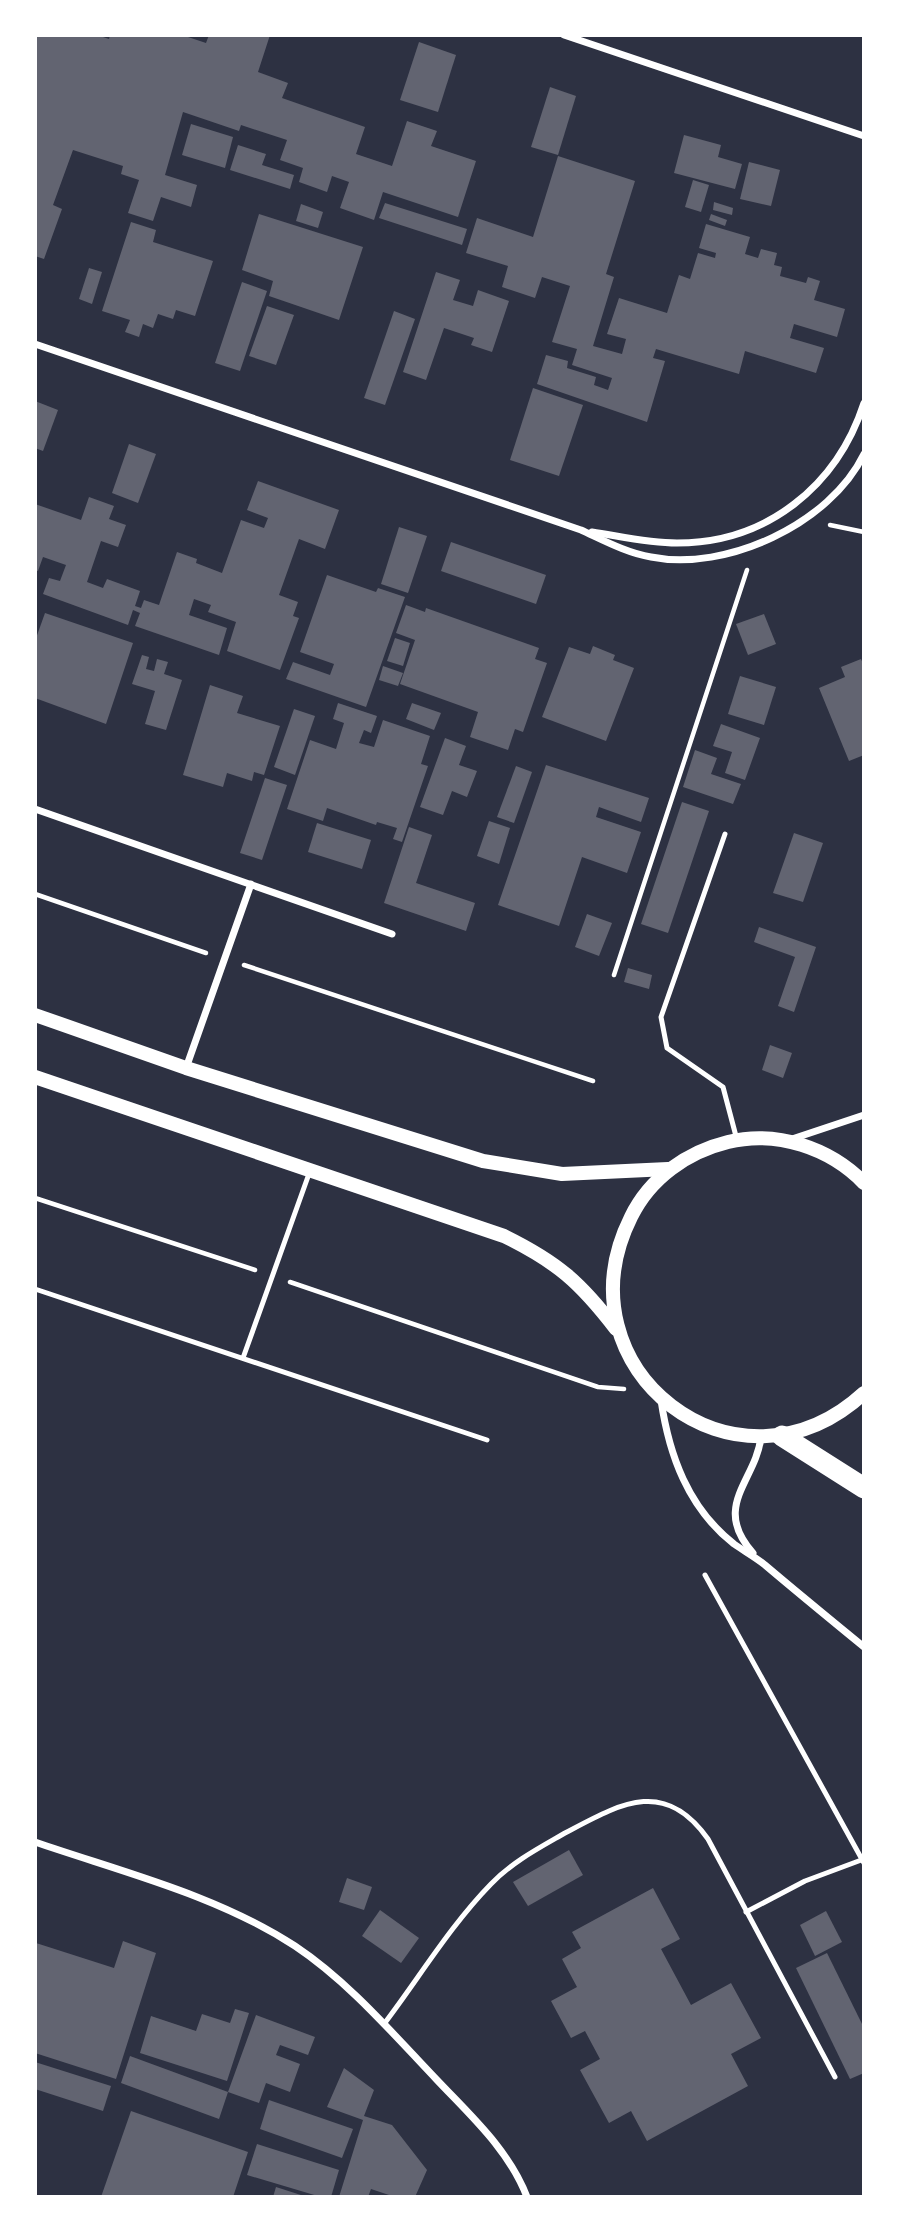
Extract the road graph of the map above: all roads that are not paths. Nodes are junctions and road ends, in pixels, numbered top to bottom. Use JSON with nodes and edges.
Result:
{"nodes":[{"id":1,"x":564,"y":35,"type":"edge"},
{"id":2,"x":864,"y":136,"type":"edge"},
{"id":3,"x":35,"y":344,"type":"edge"},
{"id":4,"x":864,"y":403,"type":"edge"},
{"id":5,"x":864,"y":454,"type":"edge"},
{"id":6,"x":775,"y":515,"type":"junction"},
{"id":7,"x":581,"y":530,"type":"junction"},
{"id":8,"x":782,"y":532,"type":"junction"},
{"id":9,"x":35,"y":809,"type":"edge"},
{"id":10,"x":725,"y":834,"type":"dead end"},
{"id":11,"x":251,"y":884,"type":"junction"},
{"id":12,"x":392,"y":934,"type":"dead end"},
{"id":13,"x":35,"y":1016,"type":"edge"},
{"id":14,"x":186,"y":1068,"type":"junction"},
{"id":15,"x":35,"y":1077,"type":"edge"},
{"id":16,"x":864,"y":1115,"type":"edge"},
{"id":17,"x":737,"y":1140,"type":"junction"},
{"id":18,"x":787,"y":1141,"type":"junction"},
{"id":19,"x":668,"y":1170,"type":"junction"},
{"id":20,"x":310,"y":1171,"type":"junction"},
{"id":21,"x":864,"y":1183,"type":"edge"},
{"id":22,"x":35,"y":1289,"type":"edge"},
{"id":23,"x":618,"y":1332,"type":"junction"},
{"id":24,"x":243,"y":1358,"type":"junction"},
{"id":25,"x":864,"y":1393,"type":"edge"},
{"id":26,"x":661,"y":1399,"type":"junction"},
{"id":27,"x":864,"y":1407,"type":"edge"},
{"id":28,"x":846,"y":1410,"type":"junction"},
{"id":29,"x":771,"y":1436,"type":"junction"},
{"id":30,"x":487,"y":1440,"type":"dead end"},
{"id":31,"x":864,"y":1488,"type":"edge"},
{"id":32,"x":761,"y":1562,"type":"junction"},
{"id":33,"x":705,"y":1576,"type":"dead end"},
{"id":34,"x":864,"y":1647,"type":"edge"},
{"id":35,"x":35,"y":1842,"type":"edge"},
{"id":36,"x":863,"y":1861,"type":"edge"},
{"id":37,"x":746,"y":1912,"type":"junction"},
{"id":38,"x":384,"y":2024,"type":"junction"},
{"id":39,"x":835,"y":2077,"type":"dead end"},
{"id":40,"x":527,"y":2197,"type":"edge"}],
"edges":[{"from":1,"to":2,"type":"street"},
{"from":3,"to":7,"type":"street"},
{"from":4,"to":6,"type":"street"},
{"from":5,"to":8,"type":"street"},
{"from":6,"to":7,"type":"street"},
{"from":6,"to":8,"type":"street"},
{"from":7,"to":8,"type":"street"},
{"from":9,"to":11,"type":"street"},
{"from":10,"to":17,"type":"lane"},
{"from":11,"to":12,"type":"street"},
{"from":11,"to":14,"type":"street"},
{"from":13,"to":14,"type":"main road"},
{"from":14,"to":19,"type":"main road"},
{"from":15,"to":20,"type":"main road"},
{"from":16,"to":18,"type":"street"},
{"from":17,"to":18,"type":"main road"},
{"from":17,"to":19,"type":"main road"},
{"from":18,"to":21,"type":"main road"},
{"from":19,"to":23,"type":"main road"},
{"from":20,"to":23,"type":"main road"},
{"from":20,"to":24,"type":"lane"},
{"from":22,"to":24,"type":"lane"},
{"from":23,"to":26,"type":"main road"},
{"from":24,"to":30,"type":"lane"},
{"from":25,"to":28,"type":"main road"},
{"from":26,"to":29,"type":"main road"},
{"from":26,"to":32,"type":"street"},
{"from":27,"to":28,"type":"main road"},
{"from":28,"to":29,"type":"main road"},
{"from":29,"to":31,"type":"highway"},
{"from":29,"to":32,"type":"street"},
{"from":32,"to":34,"type":"street"},
{"from":33,"to":36,"type":"lane"},
{"from":35,"to":38,"type":"street"},
{"from":36,"to":37,"type":"lane"},
{"from":37,"to":38,"type":"lane"},
{"from":37,"to":39,"type":"lane"},
{"from":38,"to":40,"type":"street"}]}
